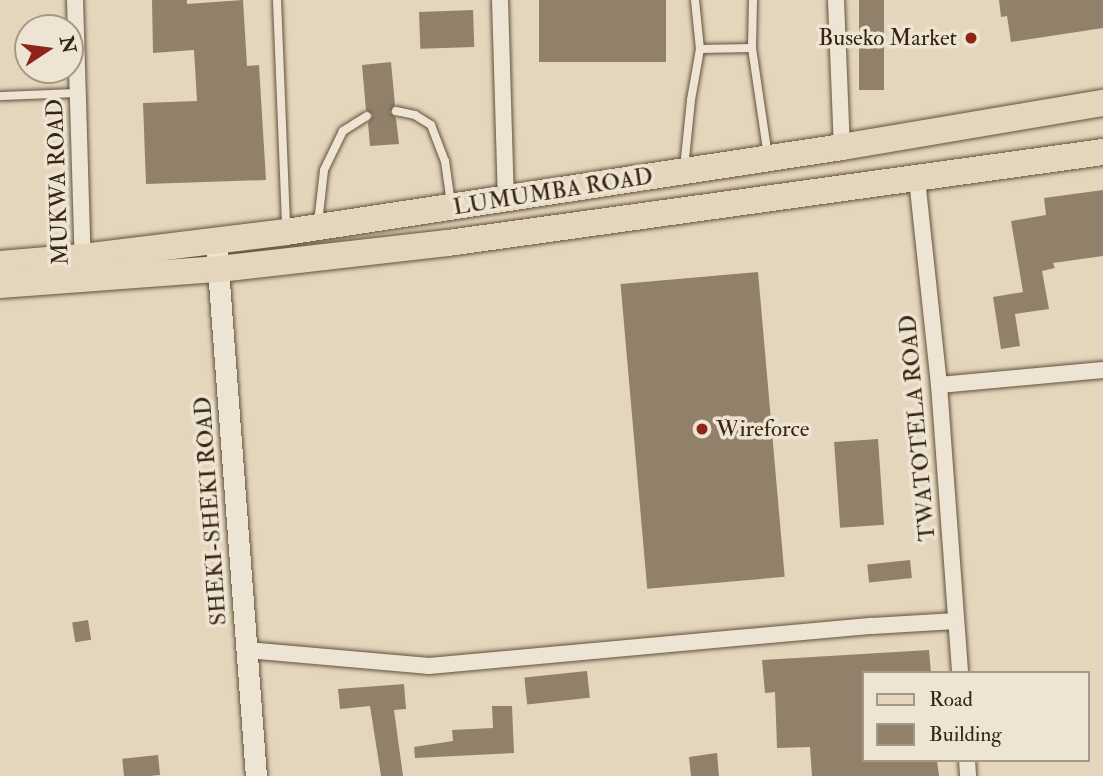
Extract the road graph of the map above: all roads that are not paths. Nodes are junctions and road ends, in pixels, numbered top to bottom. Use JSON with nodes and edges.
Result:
{"nodes":[{"id":1,"x":75,"y":0,"type":"edge"},
{"id":2,"x":277,"y":0,"type":"edge"},
{"id":3,"x":500,"y":0,"type":"edge"},
{"id":4,"x":695,"y":0,"type":"edge"},
{"id":5,"x":753,"y":0,"type":"edge"},
{"id":6,"x":836,"y":0,"type":"edge"},
{"id":7,"x":752,"y":48,"type":"junction"},
{"id":8,"x":700,"y":49,"type":"junction"},
{"id":9,"x":78,"y":93,"type":"junction"},
{"id":10,"x":0,"y":96,"type":"edge"},
{"id":11,"x":1103,"y":103,"type":"edge"},
{"id":12,"x":396,"y":111,"type":"dead end"},
{"id":13,"x":367,"y":116,"type":"dead end"},
{"id":14,"x":842,"y":148,"type":"junction"},
{"id":15,"x":1103,"y":152,"type":"edge"},
{"id":16,"x":769,"y":159,"type":"junction"},
{"id":17,"x":684,"y":171,"type":"junction"},
{"id":18,"x":917,"y":179,"type":"junction"},
{"id":19,"x":506,"y":200,"type":"junction"},
{"id":20,"x":452,"y":208,"type":"junction"},
{"id":21,"x":318,"y":226,"type":"junction"},
{"id":22,"x":286,"y":232,"type":"junction"},
{"id":23,"x":216,"y":242,"type":"junction"},
{"id":24,"x":0,"y":264,"type":"edge"},
{"id":25,"x":83,"y":268,"type":"junction"},
{"id":26,"x":219,"y":269,"type":"junction"},
{"id":27,"x":0,"y":285,"type":"edge"},
{"id":28,"x":1103,"y":370,"type":"edge"},
{"id":29,"x":939,"y":385,"type":"junction"},
{"id":30,"x":956,"y":621,"type":"junction"},
{"id":31,"x":247,"y":650,"type":"junction"},
{"id":32,"x":960,"y":671,"type":"edge"},
{"id":33,"x":256,"y":776,"type":"edge"}],
"edges":[{"from":1,"to":9,"type":"street","name":"MUKWA ROAD"},
{"from":2,"to":22,"type":"lane"},
{"from":3,"to":19,"type":"street"},
{"from":4,"to":8,"type":"lane"},
{"from":5,"to":7,"type":"lane"},
{"from":6,"to":14,"type":"street"},
{"from":7,"to":8,"type":"lane"},
{"from":7,"to":16,"type":"lane"},
{"from":8,"to":17,"type":"lane"},
{"from":9,"to":10,"type":"lane"},
{"from":9,"to":25,"type":"street","name":"MUKWA ROAD"},
{"from":11,"to":14,"type":"main road","name":"LUMUMBA ROAD"},
{"from":12,"to":20,"type":"lane"},
{"from":13,"to":21,"type":"lane"},
{"from":14,"to":16,"type":"main road","name":"LUMUMBA ROAD"},
{"from":15,"to":18,"type":"main road","name":"LUMUMBA ROAD"},
{"from":16,"to":17,"type":"main road","name":"LUMUMBA ROAD"},
{"from":17,"to":19,"type":"main road","name":"LUMUMBA ROAD"},
{"from":18,"to":26,"type":"main road","name":"LUMUMBA ROAD"},
{"from":18,"to":29,"type":"street","name":"TWATOTELA ROAD"},
{"from":19,"to":20,"type":"main road","name":"LUMUMBA ROAD"},
{"from":20,"to":21,"type":"main road","name":"LUMUMBA ROAD"},
{"from":21,"to":22,"type":"main road","name":"LUMUMBA ROAD"},
{"from":22,"to":23,"type":"main road","name":"LUMUMBA ROAD"},
{"from":23,"to":25,"type":"main road","name":"LUMUMBA ROAD"},
{"from":23,"to":26,"type":"street","name":"SHEKI-SHEKI ROAD"},
{"from":24,"to":25,"type":"main road","name":"LUMUMBA ROAD"},
{"from":25,"to":26,"type":"main road","name":"LUMUMBA ROAD"},
{"from":25,"to":27,"type":"main road","name":"LUMUMBA ROAD"},
{"from":26,"to":31,"type":"street","name":"SHEKI-SHEKI ROAD"},
{"from":28,"to":29,"type":"street"},
{"from":29,"to":30,"type":"street","name":"TWATOTELA ROAD"},
{"from":30,"to":31,"type":"street"},
{"from":30,"to":32,"type":"street","name":"TWATOTELA ROAD"},
{"from":31,"to":33,"type":"street","name":"SHEKI-SHEKI ROAD"}]}
